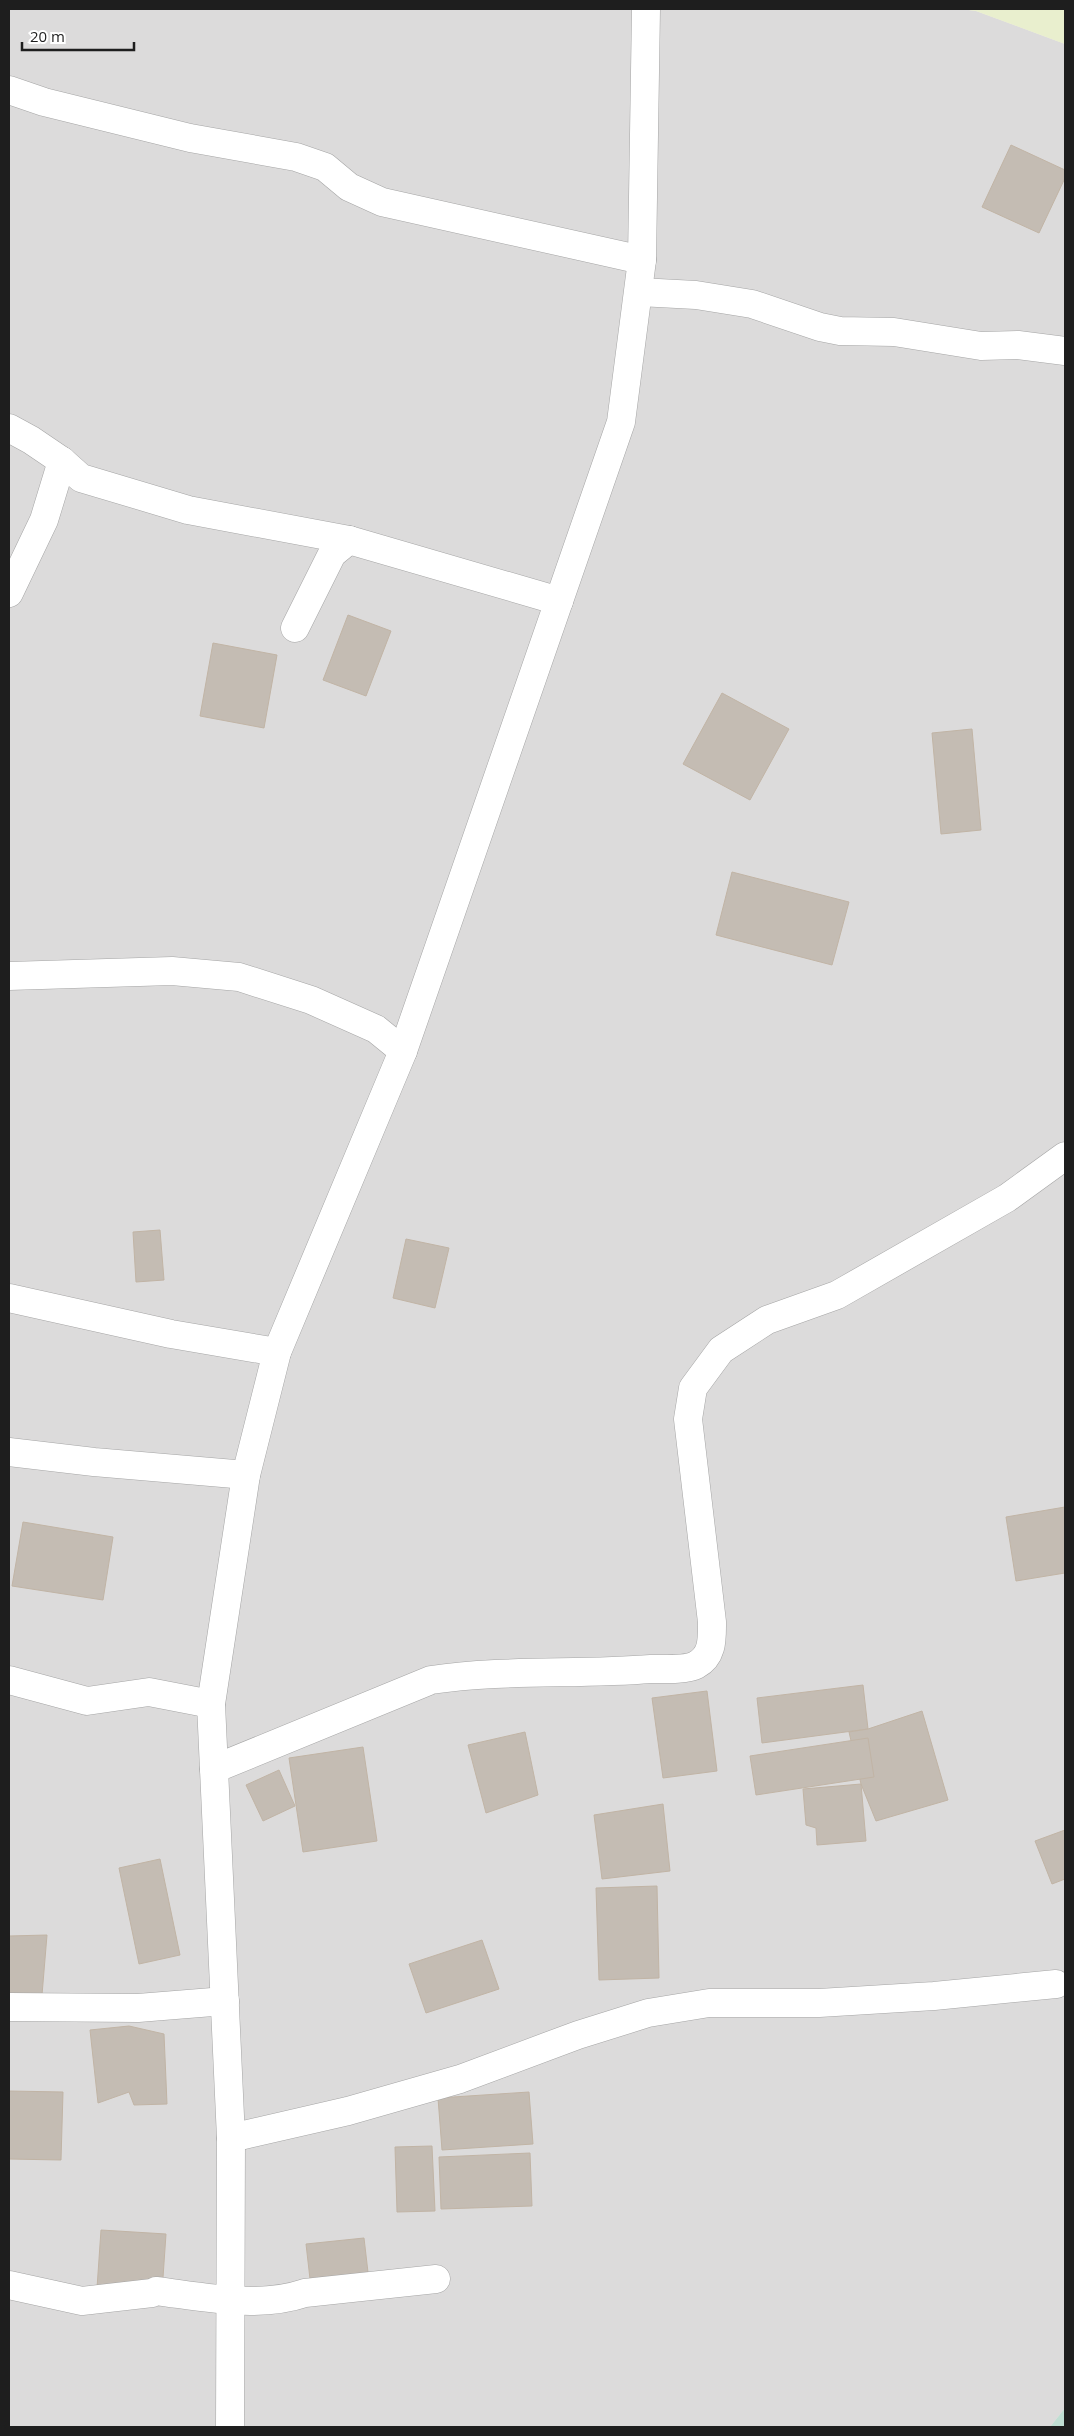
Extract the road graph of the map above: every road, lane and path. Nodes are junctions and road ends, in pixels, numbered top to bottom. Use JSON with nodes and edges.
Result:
{"nodes":[{"id":1,"x":646,"y":9,"type":"edge"},
{"id":2,"x":9,"y":90,"type":"edge"},
{"id":3,"x":642,"y":260,"type":"junction"},
{"id":4,"x":639,"y":292,"type":"junction"},
{"id":5,"x":1065,"y":351,"type":"edge"},
{"id":6,"x":9,"y":428,"type":"edge"},
{"id":7,"x":62,"y":461,"type":"junction"},
{"id":8,"x":349,"y":540,"type":"junction"},
{"id":9,"x":9,"y":593,"type":"edge"},
{"id":10,"x":559,"y":600,"type":"junction"},
{"id":11,"x":295,"y":628,"type":"dead end"},
{"id":12,"x":9,"y":976,"type":"edge"},
{"id":13,"x":403,"y":1051,"type":"junction"},
{"id":14,"x":1065,"y":1156,"type":"edge"},
{"id":15,"x":9,"y":1298,"type":"edge"},
{"id":16,"x":277,"y":1352,"type":"junction"},
{"id":17,"x":9,"y":1452,"type":"edge"},
{"id":18,"x":246,"y":1475,"type":"junction"},
{"id":19,"x":9,"y":1680,"type":"edge"},
{"id":20,"x":211,"y":1704,"type":"junction"},
{"id":21,"x":214,"y":1769,"type":"junction"},
{"id":22,"x":1056,"y":1984,"type":"dead end"},
{"id":23,"x":225,"y":2001,"type":"junction"},
{"id":24,"x":9,"y":2007,"type":"edge"},
{"id":25,"x":231,"y":2138,"type":"junction"},
{"id":26,"x":436,"y":2279,"type":"dead end"},
{"id":27,"x":9,"y":2284,"type":"edge"},
{"id":28,"x":231,"y":2300,"type":"junction"},
{"id":29,"x":230,"y":2427,"type":"edge"}],
"edges":[{"from":1,"to":3,"type":"street"},
{"from":2,"to":3,"type":"street"},
{"from":3,"to":4,"type":"street"},
{"from":4,"to":5,"type":"street"},
{"from":4,"to":10,"type":"street"},
{"from":6,"to":7,"type":"street"},
{"from":7,"to":8,"type":"street"},
{"from":7,"to":9,"type":"street"},
{"from":8,"to":10,"type":"street"},
{"from":8,"to":11,"type":"street"},
{"from":10,"to":13,"type":"street"},
{"from":12,"to":13,"type":"street"},
{"from":13,"to":16,"type":"street"},
{"from":14,"to":21,"type":"street"},
{"from":15,"to":16,"type":"street"},
{"from":16,"to":18,"type":"street"},
{"from":17,"to":18,"type":"street"},
{"from":18,"to":20,"type":"street"},
{"from":19,"to":20,"type":"street"},
{"from":20,"to":21,"type":"street"},
{"from":21,"to":23,"type":"street"},
{"from":22,"to":25,"type":"street"},
{"from":23,"to":24,"type":"street"},
{"from":23,"to":25,"type":"street"},
{"from":25,"to":28,"type":"street"},
{"from":26,"to":28,"type":"street"},
{"from":27,"to":28,"type":"street"},
{"from":28,"to":29,"type":"street"}]}
